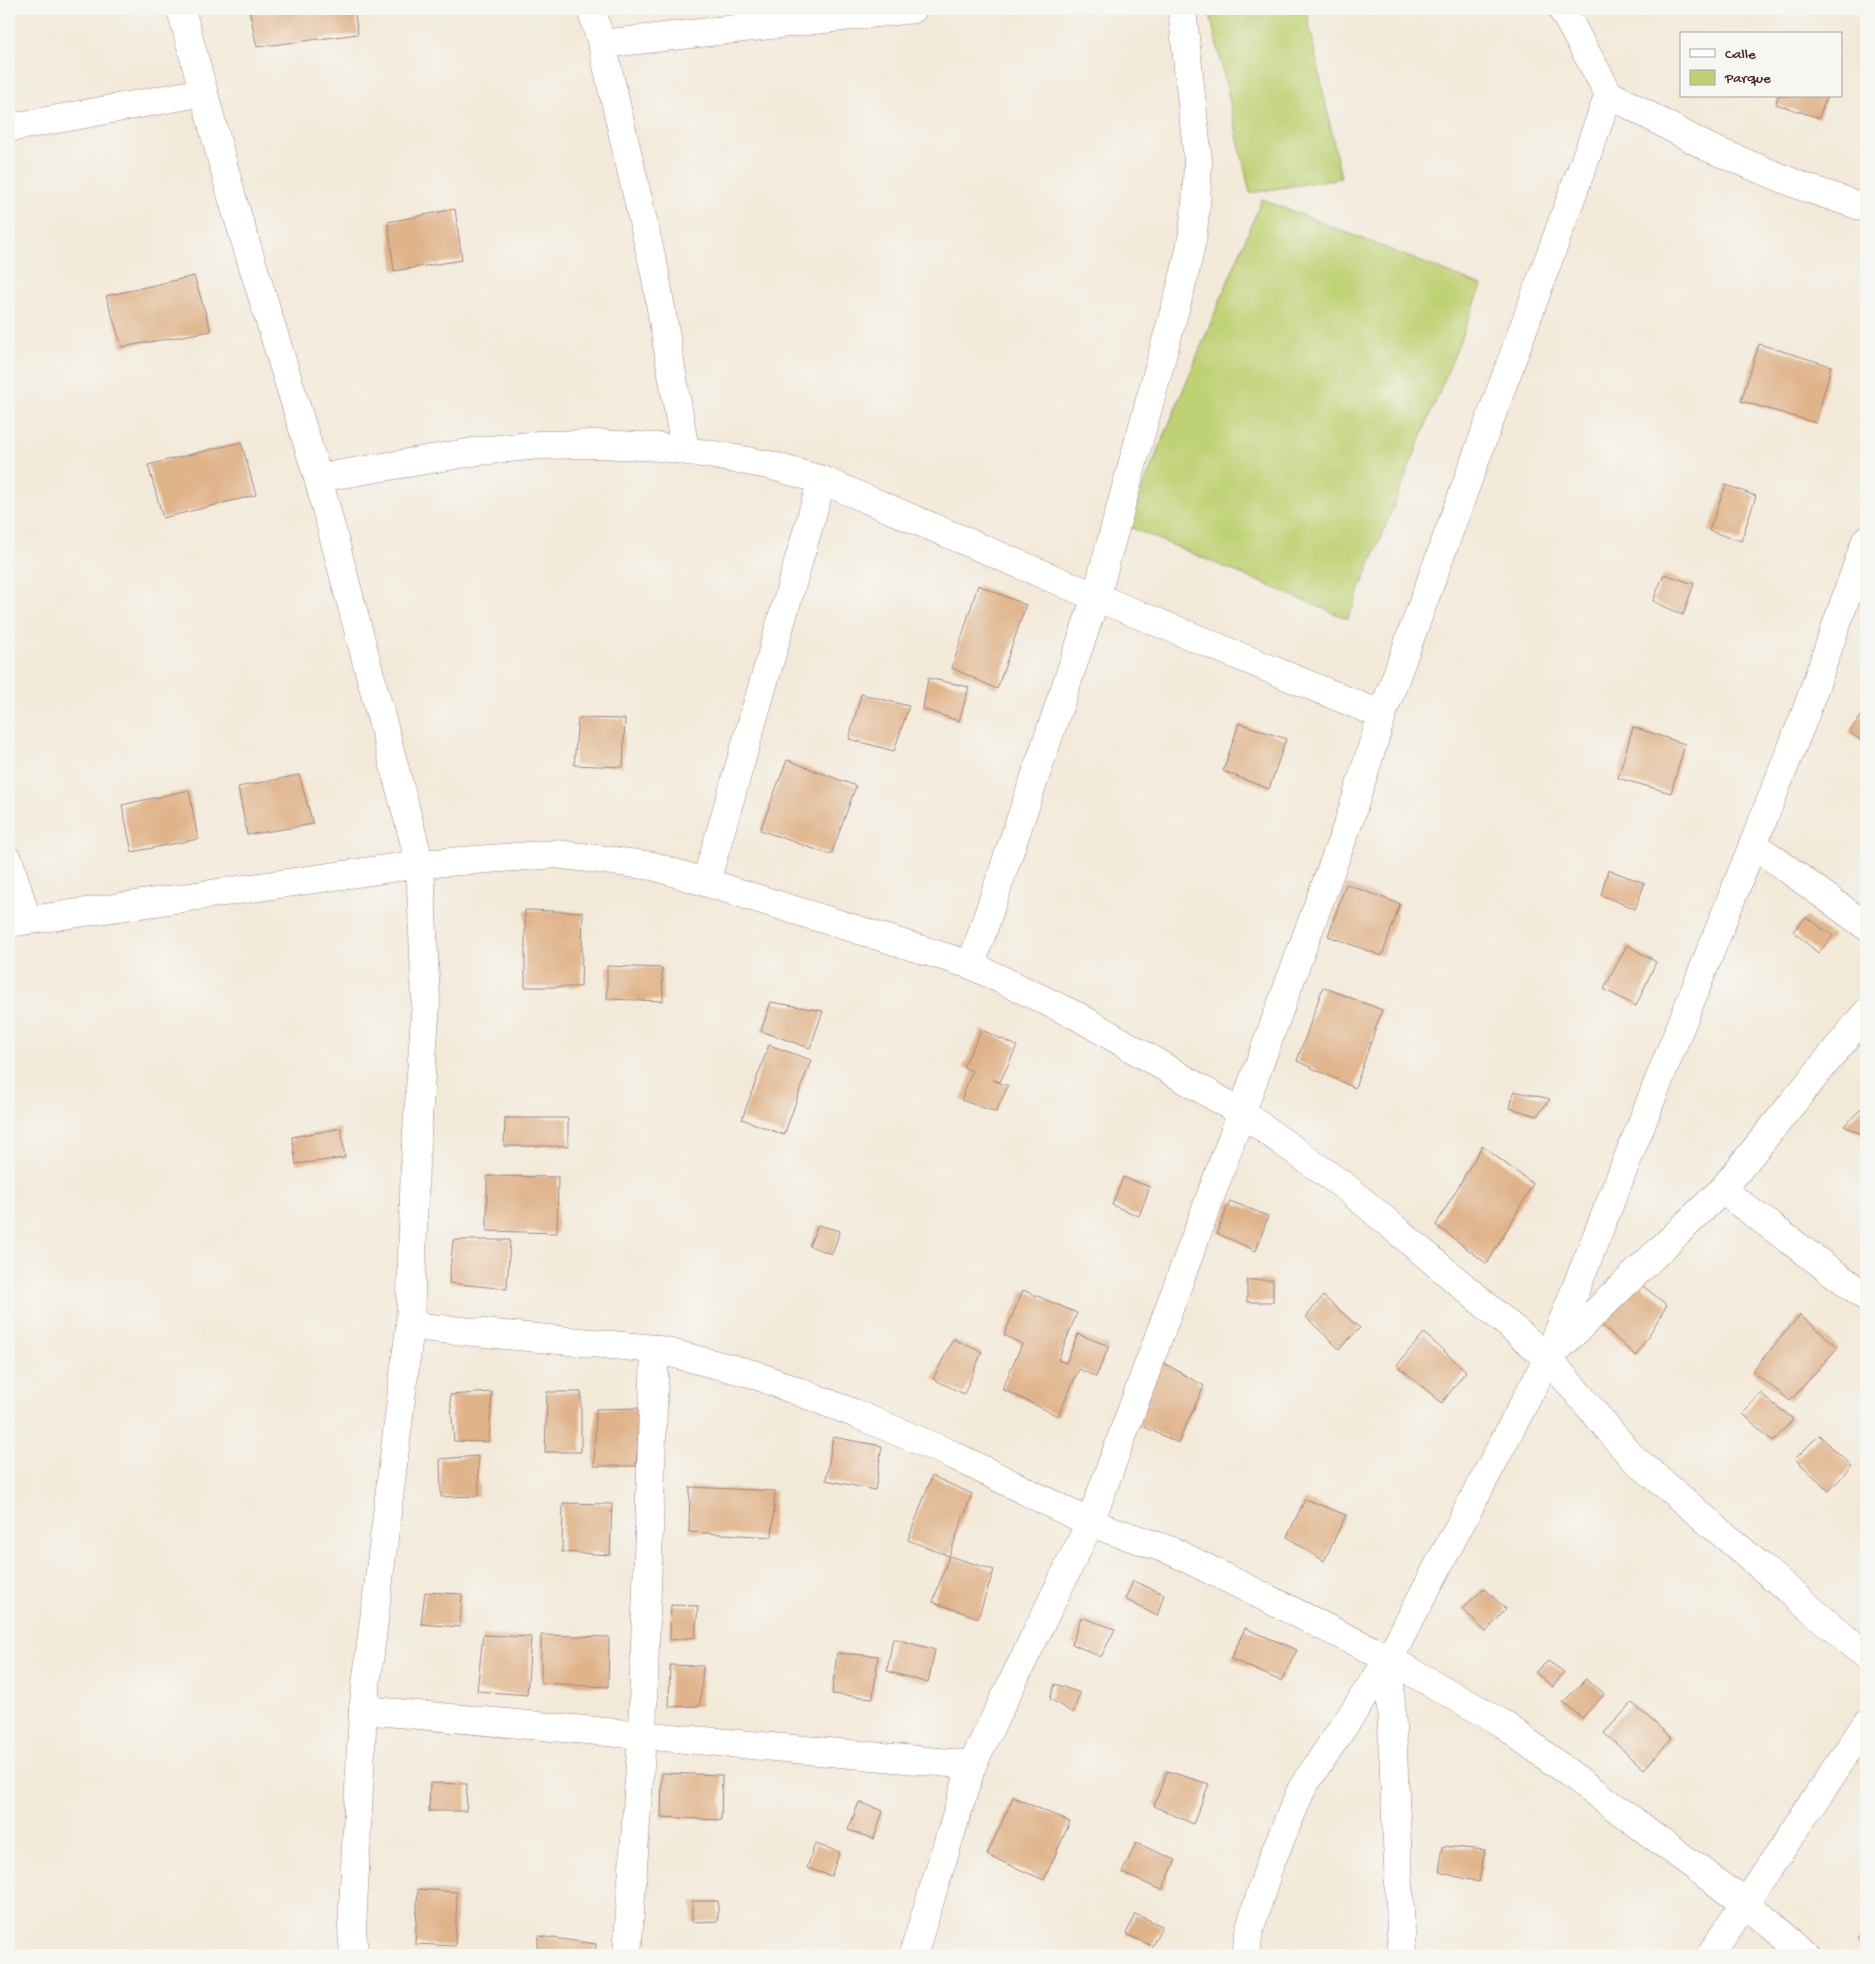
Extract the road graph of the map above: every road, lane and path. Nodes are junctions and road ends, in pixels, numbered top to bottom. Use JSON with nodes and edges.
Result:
{"nodes":[{"id":1,"x":181,"y":9,"type":"edge"},
{"id":2,"x":590,"y":9,"type":"edge"},
{"id":3,"x":913,"y":9,"type":"edge"},
{"id":4,"x":1182,"y":9,"type":"edge"},
{"id":5,"x":1562,"y":9,"type":"edge"},
{"id":6,"x":602,"y":44,"type":"junction"},
{"id":7,"x":204,"y":92,"type":"junction"},
{"id":8,"x":1609,"y":94,"type":"junction"},
{"id":9,"x":9,"y":128,"type":"edge"},
{"id":10,"x":1866,"y":208,"type":"edge"},
{"id":11,"x":686,"y":450,"type":"junction"},
{"id":12,"x":318,"y":478,"type":"junction"},
{"id":13,"x":822,"y":480,"type":"junction"},
{"id":14,"x":1866,"y":540,"type":"edge"},
{"id":15,"x":1860,"y":577,"type":"edge"},
{"id":16,"x":1096,"y":597,"type":"junction"},
{"id":17,"x":1382,"y":715,"type":"junction"},
{"id":18,"x":1753,"y":844,"type":"junction"},
{"id":19,"x":9,"y":861,"type":"edge"},
{"id":20,"x":420,"y":864,"type":"junction"},
{"id":21,"x":706,"y":882,"type":"junction"},
{"id":22,"x":18,"y":921,"type":"edge"},
{"id":23,"x":1866,"y":926,"type":"edge"},
{"id":24,"x":971,"y":965,"type":"junction"},
{"id":25,"x":1866,"y":1012,"type":"edge"},
{"id":26,"x":1242,"y":1113,"type":"junction"},
{"id":27,"x":1722,"y":1190,"type":"junction"},
{"id":28,"x":1866,"y":1297,"type":"edge"},
{"id":29,"x":410,"y":1326,"type":"junction"},
{"id":30,"x":655,"y":1349,"type":"junction"},
{"id":31,"x":1548,"y":1358,"type":"junction"},
{"id":32,"x":1090,"y":1523,"type":"junction"},
{"id":33,"x":1866,"y":1656,"type":"edge"},
{"id":34,"x":1389,"y":1659,"type":"junction"},
{"id":35,"x":364,"y":1710,"type":"junction"},
{"id":36,"x":1866,"y":1724,"type":"edge"},
{"id":37,"x":642,"y":1736,"type":"junction"},
{"id":38,"x":972,"y":1765,"type":"junction"},
{"id":39,"x":1744,"y":1903,"type":"junction"},
{"id":40,"x":354,"y":1955,"type":"edge"},
{"id":41,"x":627,"y":1955,"type":"edge"},
{"id":42,"x":913,"y":1955,"type":"edge"},
{"id":43,"x":1246,"y":1955,"type":"edge"},
{"id":44,"x":1402,"y":1955,"type":"edge"},
{"id":45,"x":1710,"y":1955,"type":"edge"},
{"id":46,"x":1807,"y":1955,"type":"edge"}],
"edges":[{"from":1,"to":7,"type":"street"},
{"from":2,"to":6,"type":"street"},
{"from":3,"to":6,"type":"street"},
{"from":4,"to":16,"type":"street"},
{"from":5,"to":8,"type":"street"},
{"from":6,"to":11,"type":"street"},
{"from":7,"to":9,"type":"street"},
{"from":7,"to":12,"type":"street"},
{"from":8,"to":10,"type":"street"},
{"from":8,"to":17,"type":"street"},
{"from":11,"to":12,"type":"street"},
{"from":11,"to":13,"type":"street"},
{"from":12,"to":20,"type":"street"},
{"from":13,"to":16,"type":"street"},
{"from":13,"to":21,"type":"street"},
{"from":14,"to":15,"type":"street"},
{"from":15,"to":18,"type":"street"},
{"from":16,"to":17,"type":"street"},
{"from":16,"to":24,"type":"street"},
{"from":17,"to":26,"type":"street"},
{"from":18,"to":23,"type":"street"},
{"from":18,"to":31,"type":"street"},
{"from":19,"to":22,"type":"street"},
{"from":20,"to":21,"type":"street"},
{"from":20,"to":22,"type":"street"},
{"from":20,"to":29,"type":"street"},
{"from":21,"to":24,"type":"street"},
{"from":24,"to":26,"type":"street"},
{"from":25,"to":27,"type":"street"},
{"from":26,"to":31,"type":"street"},
{"from":26,"to":32,"type":"street"},
{"from":27,"to":28,"type":"street"},
{"from":27,"to":31,"type":"street"},
{"from":29,"to":30,"type":"street"},
{"from":29,"to":35,"type":"street"},
{"from":30,"to":32,"type":"street"},
{"from":30,"to":37,"type":"street"},
{"from":31,"to":33,"type":"street"},
{"from":31,"to":34,"type":"street"},
{"from":32,"to":34,"type":"street"},
{"from":32,"to":38,"type":"street"},
{"from":34,"to":39,"type":"street"},
{"from":34,"to":43,"type":"street"},
{"from":34,"to":44,"type":"street"},
{"from":35,"to":37,"type":"street"},
{"from":35,"to":40,"type":"street"},
{"from":36,"to":39,"type":"street"},
{"from":37,"to":38,"type":"street"},
{"from":37,"to":41,"type":"street"},
{"from":38,"to":42,"type":"street"},
{"from":39,"to":45,"type":"street"},
{"from":39,"to":46,"type":"street"}]}
